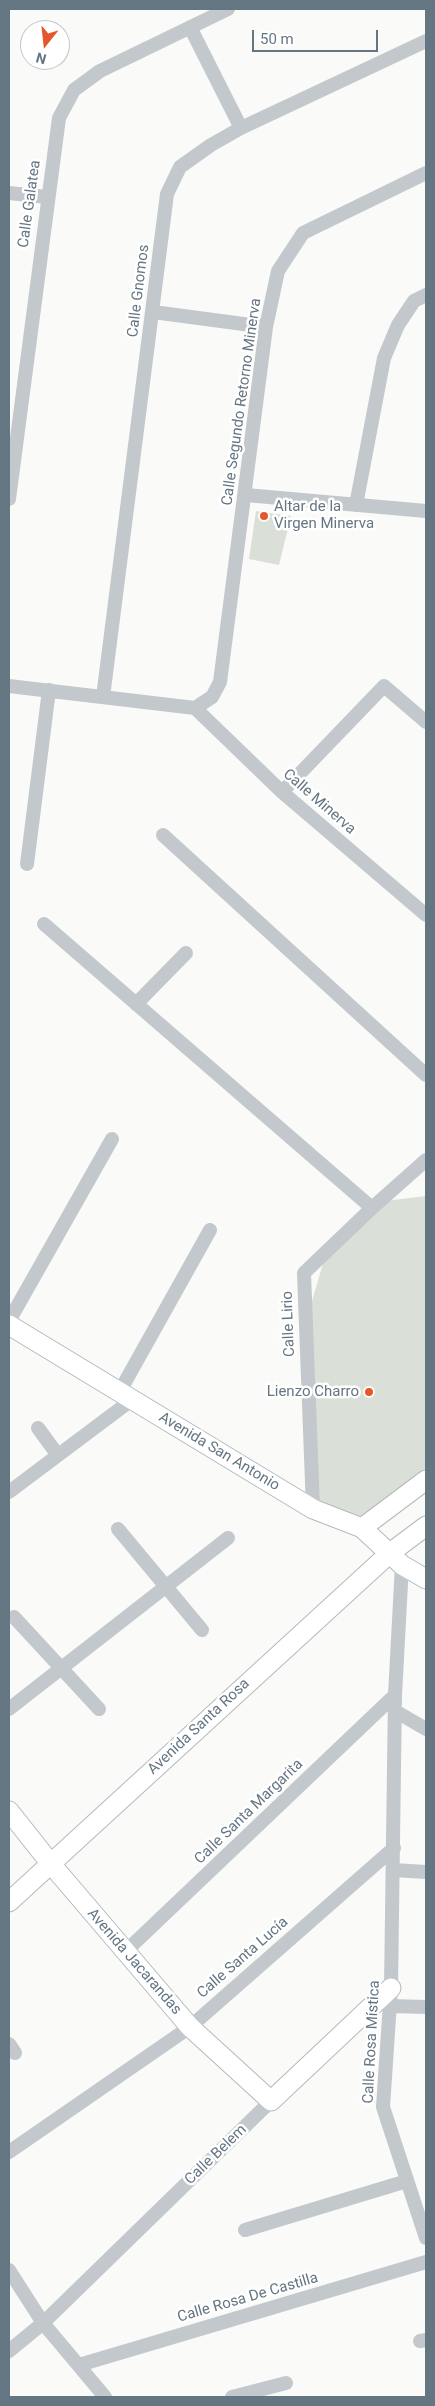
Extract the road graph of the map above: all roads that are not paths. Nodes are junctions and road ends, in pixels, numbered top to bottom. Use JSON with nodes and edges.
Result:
{"nodes":[{"id":1,"x":228,"y":9,"type":"edge"},
{"id":2,"x":190,"y":27,"type":"junction"},
{"id":3,"x":426,"y":41,"type":"edge"},
{"id":4,"x":241,"y":128,"type":"junction"},
{"id":5,"x":426,"y":173,"type":"edge"},
{"id":6,"x":9,"y":193,"type":"edge"},
{"id":7,"x":47,"y":197,"type":"junction"},
{"id":8,"x":426,"y":295,"type":"edge"},
{"id":9,"x":153,"y":312,"type":"junction"},
{"id":10,"x":266,"y":327,"type":"junction"},
{"id":11,"x":246,"y":495,"type":"junction"},
{"id":12,"x":9,"y":499,"type":"edge"},
{"id":13,"x":356,"y":505,"type":"junction"},
{"id":14,"x":426,"y":512,"type":"edge"},
{"id":15,"x":9,"y":686,"type":"edge"},
{"id":16,"x":49,"y":690,"type":"junction"},
{"id":17,"x":103,"y":697,"type":"junction"},
{"id":18,"x":195,"y":708,"type":"junction"},
{"id":19,"x":426,"y":722,"type":"edge"},
{"id":20,"x":282,"y":792,"type":"junction"},
{"id":21,"x":163,"y":835,"type":"dead end"},
{"id":22,"x":26,"y":864,"type":"dead end"},
{"id":23,"x":426,"y":915,"type":"edge"},
{"id":24,"x":44,"y":924,"type":"dead end"},
{"id":25,"x":186,"y":953,"type":"dead end"},
{"id":26,"x":136,"y":1004,"type":"junction"},
{"id":27,"x":426,"y":1075,"type":"edge"},
{"id":28,"x":112,"y":1139,"type":"dead end"},
{"id":29,"x":426,"y":1160,"type":"edge"},
{"id":30,"x":372,"y":1208,"type":"junction"},
{"id":31,"x":210,"y":1230,"type":"dead end"},
{"id":32,"x":9,"y":1323,"type":"edge"},
{"id":33,"x":126,"y":1395,"type":"junction"},
{"id":34,"x":38,"y":1428,"type":"dead end"},
{"id":35,"x":57,"y":1454,"type":"junction"},
{"id":36,"x":426,"y":1480,"type":"edge"},
{"id":37,"x":9,"y":1492,"type":"edge"},
{"id":38,"x":312,"y":1509,"type":"junction"},
{"id":39,"x":426,"y":1526,"type":"edge"},
{"id":40,"x":362,"y":1528,"type":"junction"},
{"id":41,"x":118,"y":1530,"type":"dead end"},
{"id":42,"x":228,"y":1538,"type":"dead end"},
{"id":43,"x":396,"y":1559,"type":"junction"},
{"id":44,"x":426,"y":1579,"type":"edge"},
{"id":45,"x":165,"y":1587,"type":"junction"},
{"id":46,"x":14,"y":1617,"type":"dead end"},
{"id":47,"x":202,"y":1630,"type":"dead end"},
{"id":48,"x":61,"y":1668,"type":"junction"},
{"id":49,"x":395,"y":1696,"type":"junction"},
{"id":50,"x":9,"y":1709,"type":"edge"},
{"id":51,"x":99,"y":1710,"type":"dead end"},
{"id":52,"x":395,"y":1711,"type":"junction"},
{"id":53,"x":426,"y":1729,"type":"edge"},
{"id":54,"x":9,"y":1811,"type":"edge"},
{"id":55,"x":394,"y":1848,"type":"junction"},
{"id":56,"x":51,"y":1864,"type":"junction"},
{"id":57,"x":392,"y":1870,"type":"junction"},
{"id":58,"x":426,"y":1872,"type":"edge"},
{"id":59,"x":9,"y":1902,"type":"edge"},
{"id":60,"x":125,"y":1952,"type":"junction"},
{"id":61,"x":391,"y":1997,"type":"junction"},
{"id":62,"x":426,"y":2007,"type":"edge"},
{"id":63,"x":190,"y":2027,"type":"junction"},
{"id":64,"x":271,"y":2101,"type":"junction"},
{"id":65,"x":9,"y":2152,"type":"edge"},
{"id":66,"x":407,"y":2181,"type":"junction"},
{"id":67,"x":245,"y":2230,"type":"dead end"},
{"id":68,"x":426,"y":2238,"type":"edge"},
{"id":69,"x":426,"y":2262,"type":"edge"},
{"id":70,"x":9,"y":2270,"type":"edge"},
{"id":71,"x":43,"y":2323,"type":"junction"},
{"id":72,"x":9,"y":2351,"type":"edge"},
{"id":73,"x":79,"y":2364,"type":"junction"},
{"id":74,"x":286,"y":2383,"type":"dead end"},
{"id":75,"x":105,"y":2397,"type":"edge"},
{"id":76,"x":232,"y":2397,"type":"edge"}],
"edges":[{"from":1,"to":2,"type":"street","name":"Calle Galatea"},
{"from":2,"to":4,"type":"street"},
{"from":2,"to":7,"type":"street","name":"Calle Galatea"},
{"from":3,"to":4,"type":"street","name":"Calle Gnomos"},
{"from":4,"to":9,"type":"street","name":"Calle Gnomos"},
{"from":5,"to":10,"type":"street","name":"Calle Segundo Retorno Minerva"},
{"from":6,"to":7,"type":"street"},
{"from":7,"to":12,"type":"street","name":"Calle Galatea"},
{"from":8,"to":13,"type":"street"},
{"from":9,"to":10,"type":"street"},
{"from":9,"to":17,"type":"street","name":"Calle Gnomos"},
{"from":10,"to":11,"type":"street","name":"Calle Segundo Retorno Minerva"},
{"from":11,"to":13,"type":"street"},
{"from":11,"to":18,"type":"street","name":"Calle Segundo Retorno Minerva"},
{"from":13,"to":14,"type":"street"},
{"from":15,"to":16,"type":"street"},
{"from":16,"to":17,"type":"street"},
{"from":16,"to":22,"type":"street"},
{"from":17,"to":18,"type":"street"},
{"from":18,"to":20,"type":"street","name":"Calle Minerva"},
{"from":19,"to":20,"type":"street"},
{"from":20,"to":23,"type":"street","name":"Calle Minerva"},
{"from":21,"to":27,"type":"street"},
{"from":24,"to":26,"type":"street"},
{"from":25,"to":26,"type":"street"},
{"from":26,"to":30,"type":"street"},
{"from":28,"to":32,"type":"street"},
{"from":29,"to":30,"type":"street","name":"Calle Lirio"},
{"from":30,"to":38,"type":"street","name":"Calle Lirio"},
{"from":31,"to":33,"type":"street"},
{"from":32,"to":33,"type":"street","name":"Avenida San Antonio"},
{"from":33,"to":35,"type":"street"},
{"from":33,"to":38,"type":"street","name":"Avenida San Antonio"},
{"from":34,"to":35,"type":"street"},
{"from":35,"to":37,"type":"street"},
{"from":36,"to":40,"type":"street"},
{"from":38,"to":40,"type":"street","name":"Avenida San Antonio"},
{"from":39,"to":43,"type":"street","name":"Avenida Santa Rosa"},
{"from":40,"to":43,"type":"street","name":"Avenida San Antonio"},
{"from":41,"to":45,"type":"street"},
{"from":42,"to":45,"type":"street"},
{"from":43,"to":44,"type":"street","name":"Avenida San Antonio"},
{"from":43,"to":49,"type":"street","name":"Calle Rosa Mística"},
{"from":43,"to":56,"type":"street","name":"Avenida Santa Rosa"},
{"from":45,"to":47,"type":"street"},
{"from":45,"to":48,"type":"street"},
{"from":46,"to":48,"type":"street"},
{"from":48,"to":50,"type":"street"},
{"from":48,"to":51,"type":"street"},
{"from":49,"to":52,"type":"street","name":"Calle Rosa Mística"},
{"from":49,"to":60,"type":"street","name":"Calle Santa Margarita"},
{"from":52,"to":53,"type":"street"},
{"from":52,"to":55,"type":"street","name":"Calle Rosa Mística"},
{"from":54,"to":56,"type":"street","name":"Avenida Jacarandas"},
{"from":55,"to":57,"type":"street","name":"Calle Rosa Mística"},
{"from":55,"to":63,"type":"street","name":"Calle Santa Lucía"},
{"from":56,"to":59,"type":"street","name":"Avenida Santa Rosa"},
{"from":56,"to":60,"type":"street","name":"Avenida Jacarandas"},
{"from":57,"to":58,"type":"street"},
{"from":57,"to":61,"type":"street","name":"Calle Rosa Mística"},
{"from":60,"to":63,"type":"street","name":"Avenida Jacarandas"},
{"from":61,"to":62,"type":"street"},
{"from":61,"to":64,"type":"street","name":"Calle Belem"},
{"from":61,"to":66,"type":"street","name":"Calle Rosa Mística"},
{"from":63,"to":64,"type":"street","name":"Avenida Jacarandas"},
{"from":63,"to":65,"type":"street","name":"Calle Santa Lucía"},
{"from":64,"to":71,"type":"street","name":"Calle Belem"},
{"from":66,"to":67,"type":"street"},
{"from":66,"to":68,"type":"street","name":"Calle Rosa Mística"},
{"from":69,"to":73,"type":"street","name":"Calle Rosa De Castilla"},
{"from":70,"to":71,"type":"street"},
{"from":71,"to":72,"type":"street","name":"Calle Belem"},
{"from":71,"to":73,"type":"street"},
{"from":73,"to":75,"type":"street"},
{"from":74,"to":76,"type":"street"}]}
